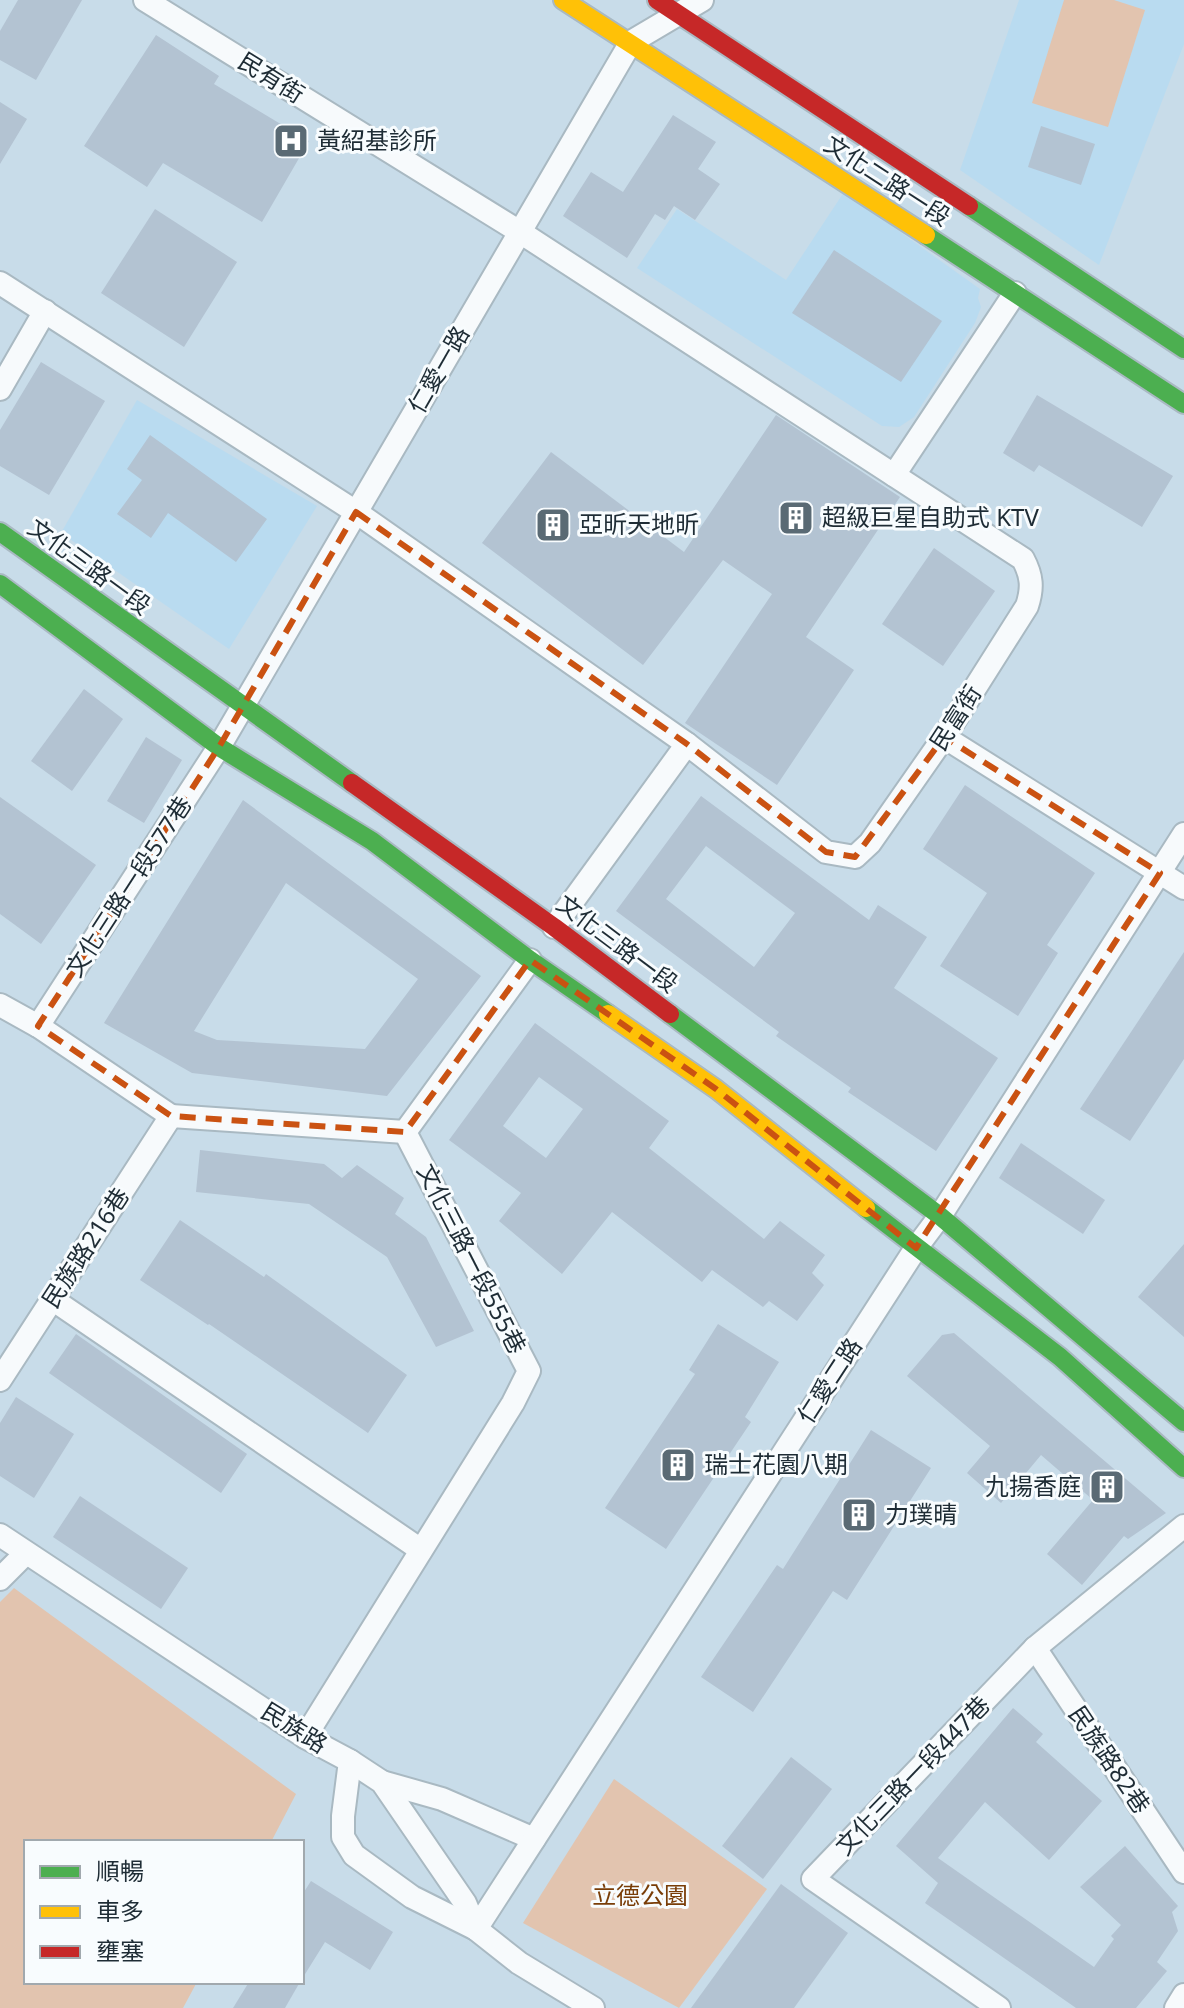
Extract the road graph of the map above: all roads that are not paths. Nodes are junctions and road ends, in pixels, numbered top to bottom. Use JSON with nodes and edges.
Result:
{"nodes":[{"id":1,"x":145,"y":0,"type":"edge"},
{"id":2,"x":563,"y":0,"type":"edge"},
{"id":3,"x":657,"y":0,"type":"edge"},
{"id":4,"x":702,"y":0,"type":"edge"},
{"id":5,"x":681,"y":7,"type":"edge"},
{"id":6,"x":631,"y":42,"type":"junction"},
{"id":7,"x":520,"y":232,"type":"junction"},
{"id":8,"x":0,"y":283,"type":"edge"},
{"id":9,"x":1015,"y":293,"type":"junction"},
{"id":10,"x":45,"y":311,"type":"junction"},
{"id":11,"x":1184,"y":349,"type":"edge"},
{"id":12,"x":0,"y":389,"type":"edge"},
{"id":13,"x":1184,"y":404,"type":"edge"},
{"id":14,"x":894,"y":475,"type":"junction"},
{"id":15,"x":356,"y":512,"type":"junction"},
{"id":16,"x":0,"y":532,"type":"edge"},
{"id":17,"x":0,"y":584,"type":"edge"},
{"id":18,"x":242,"y":706,"type":"junction"},
{"id":19,"x":944,"y":737,"type":"junction"},
{"id":20,"x":687,"y":744,"type":"junction"},
{"id":21,"x":219,"y":747,"type":"junction"},
{"id":22,"x":1184,"y":834,"type":"edge"},
{"id":23,"x":1160,"y":873,"type":"junction"},
{"id":24,"x":1184,"y":888,"type":"edge"},
{"id":25,"x":554,"y":927,"type":"junction"},
{"id":26,"x":530,"y":960,"type":"junction"},
{"id":27,"x":0,"y":1005,"type":"edge"},
{"id":28,"x":38,"y":1026,"type":"junction"},
{"id":29,"x":171,"y":1116,"type":"junction"},
{"id":30,"x":405,"y":1132,"type":"junction"},
{"id":31,"x":940,"y":1216,"type":"junction"},
{"id":32,"x":916,"y":1248,"type":"junction"},
{"id":33,"x":52,"y":1299,"type":"junction"},
{"id":34,"x":0,"y":1380,"type":"edge"},
{"id":35,"x":1184,"y":1422,"type":"edge"},
{"id":36,"x":1184,"y":1468,"type":"edge"},
{"id":37,"x":1184,"y":1526,"type":"edge"},
{"id":38,"x":0,"y":1535,"type":"edge"},
{"id":39,"x":421,"y":1550,"type":"junction"},
{"id":40,"x":26,"y":1553,"type":"junction"},
{"id":41,"x":0,"y":1579,"type":"edge"},
{"id":42,"x":1035,"y":1648,"type":"junction"},
{"id":43,"x":305,"y":1737,"type":"junction"},
{"id":44,"x":350,"y":1761,"type":"junction"},
{"id":45,"x":382,"y":1782,"type":"junction"},
{"id":46,"x":534,"y":1839,"type":"junction"},
{"id":47,"x":1184,"y":1872,"type":"edge"},
{"id":48,"x":476,"y":1929,"type":"junction"},
{"id":49,"x":1184,"y":1995,"type":"edge"},
{"id":50,"x":593,"y":2008,"type":"edge"},
{"id":51,"x":999,"y":2008,"type":"edge"},
{"id":52,"x":1176,"y":2008,"type":"edge"}],
"edges":[{"from":1,"to":7,"type":"street","name":"民有街"},
{"from":2,"to":6,"type":"street","name":"文化二路一段"},
{"from":3,"to":5,"type":"street","name":"文化二路一段"},
{"from":4,"to":5,"type":"street","name":"仁愛一路"},
{"from":5,"to":6,"type":"street","name":"仁愛一路"},
{"from":5,"to":11,"type":"street","name":"文化二路一段"},
{"from":6,"to":7,"type":"street","name":"仁愛一路"},
{"from":6,"to":9,"type":"street","name":"文化二路一段"},
{"from":7,"to":14,"type":"street","name":"民富街"},
{"from":7,"to":15,"type":"street","name":"仁愛一路"},
{"from":8,"to":10,"type":"street"},
{"from":9,"to":13,"type":"street","name":"文化二路一段"},
{"from":9,"to":14,"type":"street"},
{"from":10,"to":12,"type":"street"},
{"from":10,"to":15,"type":"street"},
{"from":14,"to":19,"type":"street","name":"民富街"},
{"from":15,"to":18,"type":"street","name":"仁愛一路"},
{"from":15,"to":20,"type":"street","name":"民富街"},
{"from":16,"to":18,"type":"street","name":"文化三路一段"},
{"from":17,"to":21,"type":"street"},
{"from":18,"to":21,"type":"street","name":"仁愛一路"},
{"from":18,"to":25,"type":"street","name":"文化三路一段"},
{"from":19,"to":20,"type":"street","name":"民富街"},
{"from":19,"to":23,"type":"street"},
{"from":20,"to":25,"type":"street"},
{"from":21,"to":26,"type":"street"},
{"from":21,"to":28,"type":"street","name":"文化三路一段577巷"},
{"from":22,"to":23,"type":"street","name":"仁愛二路"},
{"from":23,"to":24,"type":"street"},
{"from":23,"to":31,"type":"street","name":"仁愛二路"},
{"from":25,"to":31,"type":"street","name":"文化三路一段"},
{"from":26,"to":30,"type":"street"},
{"from":26,"to":32,"type":"street"},
{"from":27,"to":28,"type":"street"},
{"from":28,"to":29,"type":"street"},
{"from":29,"to":30,"type":"street"},
{"from":29,"to":33,"type":"street","name":"民族路216巷"},
{"from":30,"to":39,"type":"street","name":"文化三路一段555巷"},
{"from":31,"to":32,"type":"street","name":"仁愛二路"},
{"from":31,"to":35,"type":"street","name":"文化三路一段"},
{"from":32,"to":36,"type":"street"},
{"from":32,"to":46,"type":"street","name":"仁愛二路"},
{"from":33,"to":34,"type":"street","name":"民族路216巷"},
{"from":33,"to":39,"type":"street"},
{"from":37,"to":42,"type":"street","name":"文化三路一段447巷"},
{"from":38,"to":40,"type":"street","name":"民族路"},
{"from":39,"to":43,"type":"street","name":"文化三路一段555巷"},
{"from":40,"to":41,"type":"street"},
{"from":40,"to":43,"type":"street","name":"民族路"},
{"from":42,"to":47,"type":"street","name":"民族路82巷"},
{"from":42,"to":51,"type":"street","name":"文化三路一段447巷"},
{"from":43,"to":44,"type":"street","name":"民族路"},
{"from":44,"to":45,"type":"street"},
{"from":44,"to":48,"type":"street","name":"民族路"},
{"from":45,"to":46,"type":"street"},
{"from":45,"to":48,"type":"street"},
{"from":46,"to":48,"type":"street","name":"仁愛二路"},
{"from":48,"to":50,"type":"street","name":"民族路"},
{"from":49,"to":52,"type":"street"}]}
